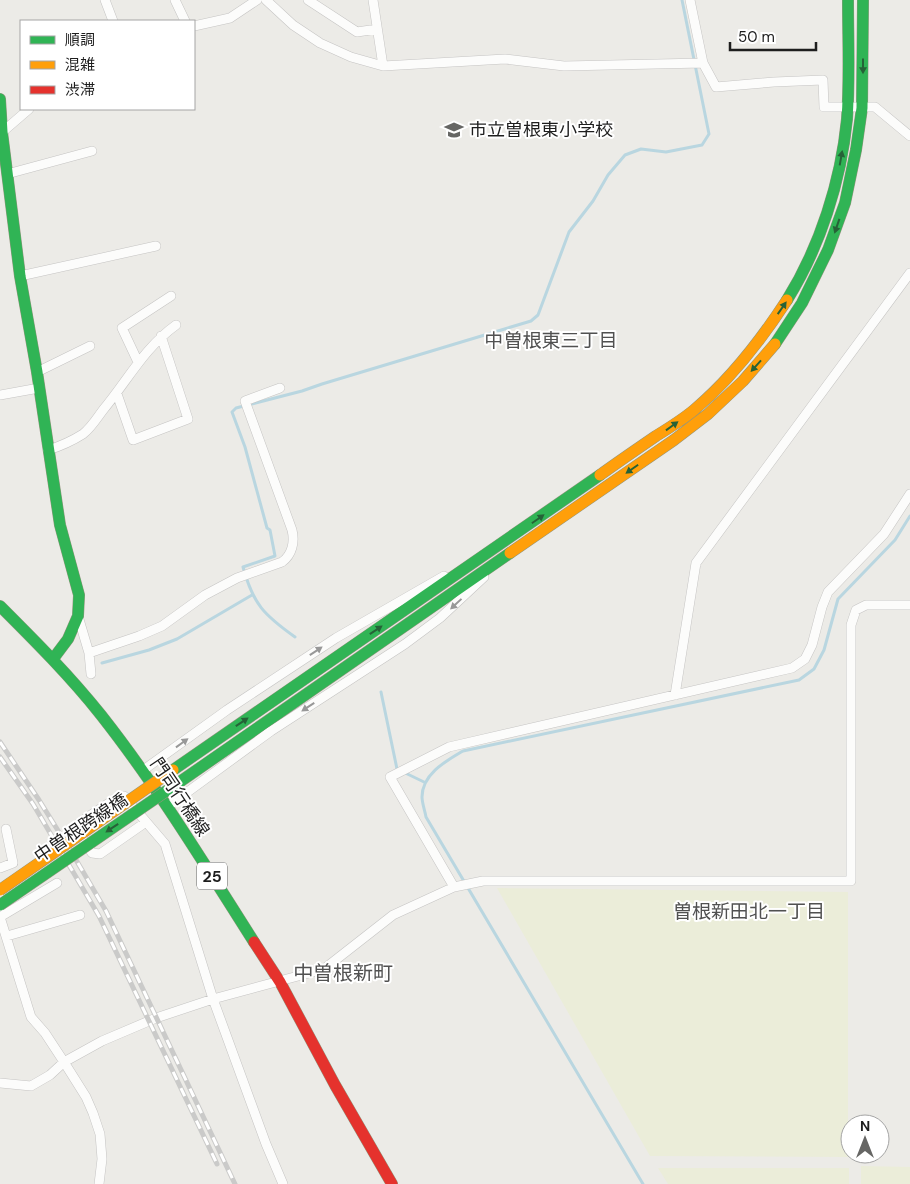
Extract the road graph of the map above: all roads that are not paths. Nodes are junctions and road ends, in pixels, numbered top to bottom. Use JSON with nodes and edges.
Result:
{"nodes":[{"id":1,"x":105,"y":0,"type":"edge"},
{"id":2,"x":175,"y":0,"type":"edge"},
{"id":3,"x":257,"y":0,"type":"edge"},
{"id":4,"x":266,"y":0,"type":"edge"},
{"id":5,"x":308,"y":0,"type":"edge"},
{"id":6,"x":373,"y":0,"type":"edge"},
{"id":7,"x":690,"y":0,"type":"edge"},
{"id":8,"x":848,"y":0,"type":"edge"},
{"id":9,"x":863,"y":0,"type":"edge"},
{"id":10,"x":113,"y":20,"type":"edge"},
{"id":11,"x":185,"y":20,"type":"edge"},
{"id":12,"x":195,"y":26,"type":"edge"},
{"id":13,"x":378,"y":29,"type":"junction"},
{"id":14,"x":702,"y":63,"type":"junction"},
{"id":15,"x":384,"y":66,"type":"junction"},
{"id":16,"x":0,"y":99,"type":"edge"},
{"id":17,"x":847,"y":107,"type":"junction"},
{"id":18,"x":862,"y":108,"type":"junction"},
{"id":19,"x":28,"y":110,"type":"edge"},
{"id":20,"x":1,"y":133,"type":"edge"},
{"id":21,"x":910,"y":136,"type":"edge"},
{"id":22,"x":92,"y":151,"type":"dead end"},
{"id":23,"x":7,"y":174,"type":"junction"},
{"id":24,"x":156,"y":246,"type":"dead end"},
{"id":25,"x":910,"y":273,"type":"edge"},
{"id":26,"x":20,"y":276,"type":"junction"},
{"id":27,"x":171,"y":296,"type":"dead end"},
{"id":28,"x":176,"y":325,"type":"dead end"},
{"id":29,"x":161,"y":336,"type":"junction"},
{"id":30,"x":90,"y":346,"type":"dead end"},
{"id":31,"x":138,"y":362,"type":"junction"},
{"id":32,"x":37,"y":372,"type":"junction"},
{"id":33,"x":39,"y":388,"type":"junction"},
{"id":34,"x":280,"y":388,"type":"dead end"},
{"id":35,"x":117,"y":394,"type":"junction"},
{"id":36,"x":0,"y":395,"type":"edge"},
{"id":37,"x":48,"y":450,"type":"junction"},
{"id":38,"x":910,"y":494,"type":"edge"},
{"id":39,"x":498,"y":547,"type":"junction"},
{"id":40,"x":504,"y":558,"type":"junction"},
{"id":41,"x":910,"y":605,"type":"edge"},
{"id":42,"x":0,"y":606,"type":"edge"},
{"id":43,"x":78,"y":616,"type":"junction"},
{"id":44,"x":89,"y":653,"type":"junction"},
{"id":45,"x":53,"y":659,"type":"junction"},
{"id":46,"x":91,"y":674,"type":"dead end"},
{"id":47,"x":675,"y":695,"type":"junction"},
{"id":48,"x":142,"y":771,"type":"junction"},
{"id":49,"x":167,"y":807,"type":"junction"},
{"id":50,"x":146,"y":822,"type":"junction"},
{"id":51,"x":6,"y":829,"type":"dead end"},
{"id":52,"x":0,"y":868,"type":"edge"},
{"id":53,"x":57,"y":883,"type":"dead end"},
{"id":54,"x":456,"y":887,"type":"junction"},
{"id":55,"x":0,"y":890,"type":"edge"},
{"id":56,"x":0,"y":905,"type":"edge"},
{"id":57,"x":80,"y":915,"type":"dead end"},
{"id":58,"x":0,"y":917,"type":"edge"},
{"id":59,"x":7,"y":936,"type":"junction"},
{"id":60,"x":280,"y":982,"type":"junction"},
{"id":61,"x":214,"y":999,"type":"junction"},
{"id":62,"x":64,"y":1062,"type":"junction"},
{"id":63,"x":0,"y":1083,"type":"edge"},
{"id":64,"x":99,"y":1184,"type":"edge"},
{"id":65,"x":284,"y":1184,"type":"edge"},
{"id":66,"x":392,"y":1184,"type":"edge"}],
"edges":[{"from":1,"to":10,"type":"street"},
{"from":2,"to":11,"type":"street"},
{"from":3,"to":12,"type":"street"},
{"from":4,"to":15,"type":"street"},
{"from":5,"to":13,"type":"street"},
{"from":6,"to":13,"type":"street"},
{"from":7,"to":14,"type":"street"},
{"from":8,"to":17,"type":"street","name":"中曽根跨線橋"},
{"from":9,"to":18,"type":"street","name":"中曽根跨線橋","one_way":true},
{"from":13,"to":15,"type":"street"},
{"from":14,"to":15,"type":"street"},
{"from":14,"to":17,"type":"street"},
{"from":16,"to":20,"type":"street"},
{"from":17,"to":18,"type":"street"},
{"from":39,"to":17,"type":"street","name":"中曽根跨線橋","one_way":true},
{"from":18,"to":21,"type":"street"},
{"from":18,"to":40,"type":"street","name":"中曽根跨線橋","one_way":true},
{"from":19,"to":20,"type":"street"},
{"from":20,"to":23,"type":"street"},
{"from":22,"to":23,"type":"street"},
{"from":23,"to":26,"type":"street"},
{"from":24,"to":26,"type":"street"},
{"from":25,"to":47,"type":"street"},
{"from":26,"to":32,"type":"street"},
{"from":27,"to":31,"type":"street"},
{"from":28,"to":29,"type":"street"},
{"from":29,"to":31,"type":"street"},
{"from":29,"to":35,"type":"street"},
{"from":30,"to":32,"type":"street"},
{"from":31,"to":35,"type":"street"},
{"from":32,"to":33,"type":"street"},
{"from":33,"to":36,"type":"street"},
{"from":33,"to":37,"type":"street"},
{"from":34,"to":44,"type":"street"},
{"from":35,"to":37,"type":"street"},
{"from":37,"to":43,"type":"street"},
{"from":38,"to":47,"type":"street"},
{"from":48,"to":39,"type":"street","one_way":true},
{"from":55,"to":39,"type":"street","name":"中曽根跨線橋","one_way":true,"bridge":true},
{"from":40,"to":49,"type":"street","one_way":true},
{"from":40,"to":56,"type":"street","name":"中曽根跨線橋","one_way":true,"bridge":true},
{"from":41,"to":54,"type":"street"},
{"from":42,"to":45,"type":"street","name":"門司行橋線","number":"25"},
{"from":43,"to":44,"type":"street"},
{"from":43,"to":45,"type":"street"},
{"from":44,"to":46,"type":"street"},
{"from":45,"to":48,"type":"street","name":"門司行橋線","number":"25"},
{"from":47,"to":54,"type":"street"},
{"from":48,"to":49,"type":"street","name":"門司行橋線","number":"25"},
{"from":49,"to":60,"type":"street","name":"門司行橋線","number":"25"},
{"from":50,"to":50,"type":"street"},
{"from":50,"to":61,"type":"street"},
{"from":51,"to":52,"type":"street"},
{"from":53,"to":58,"type":"street"},
{"from":54,"to":60,"type":"street"},
{"from":57,"to":59,"type":"street"},
{"from":58,"to":59,"type":"street"},
{"from":59,"to":62,"type":"street"},
{"from":60,"to":61,"type":"street"},
{"from":60,"to":66,"type":"street","name":"門司行橋線","number":"25"},
{"from":61,"to":62,"type":"street"},
{"from":61,"to":65,"type":"street"},
{"from":62,"to":63,"type":"street"},
{"from":62,"to":64,"type":"street"}]}
